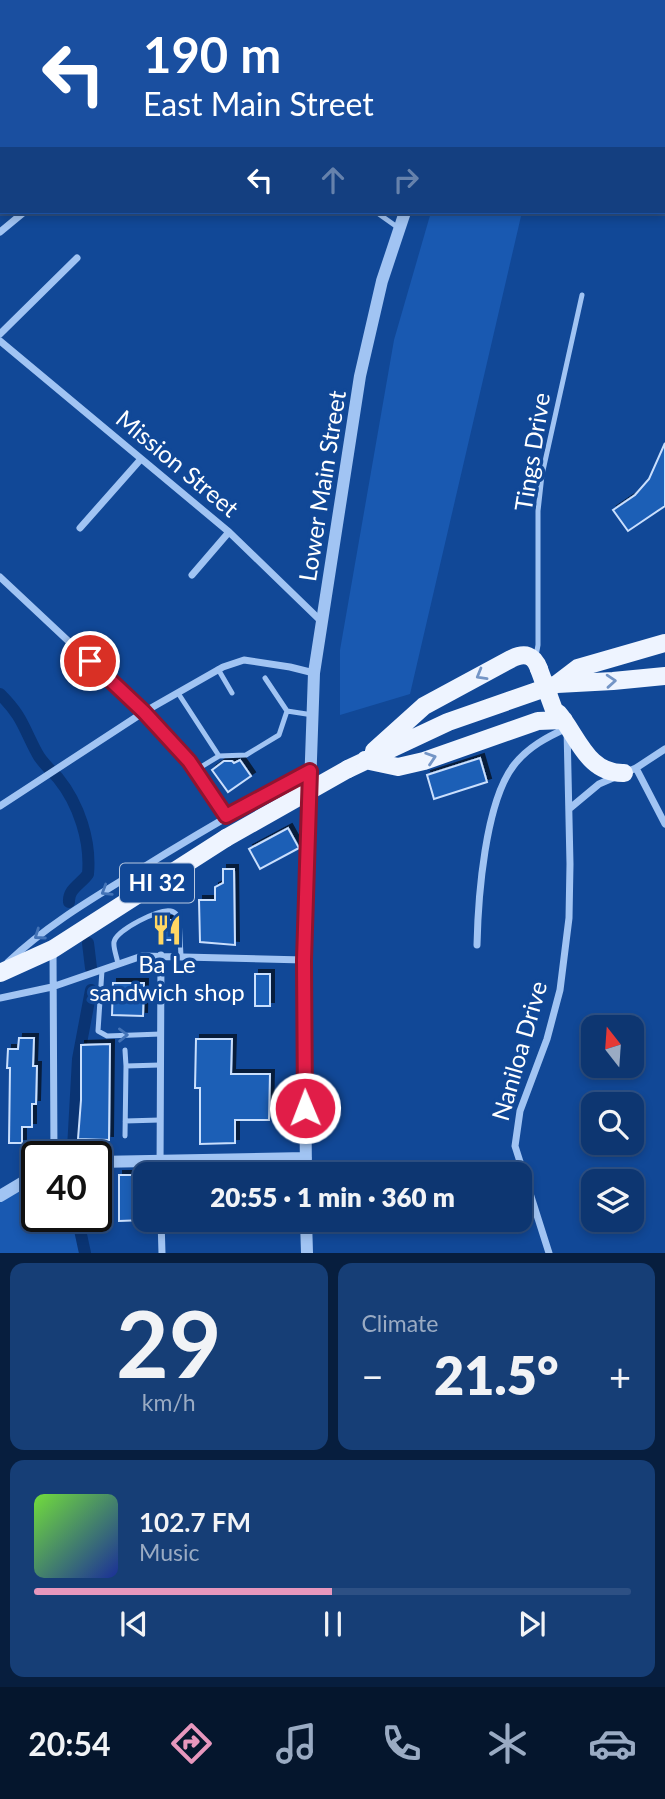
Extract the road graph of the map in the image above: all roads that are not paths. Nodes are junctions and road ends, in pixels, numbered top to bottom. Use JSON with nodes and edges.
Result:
{"nodes":[{"id":1,"x":22,"y":214,"type":"edge"},
{"id":2,"x":379,"y":214,"type":"edge"},
{"id":3,"x":404,"y":214,"type":"edge"},
{"id":4,"x":400,"y":229,"type":"junction"},
{"id":5,"x":0,"y":233,"type":"edge"},
{"id":6,"x":77,"y":257,"type":"dead end"},
{"id":7,"x":582,"y":295,"type":"dead end"},
{"id":8,"x":0,"y":334,"type":"edge"},
{"id":9,"x":0,"y":341,"type":"edge"},
{"id":10,"x":141,"y":459,"type":"junction"},
{"id":11,"x":80,"y":528,"type":"dead end"},
{"id":12,"x":229,"y":532,"type":"junction"},
{"id":13,"x":192,"y":575,"type":"dead end"},
{"id":14,"x":0,"y":577,"type":"edge"},
{"id":15,"x":323,"y":623,"type":"junction"},
{"id":16,"x":665,"y":643,"type":"edge"},
{"id":17,"x":537,"y":664,"type":"junction"},
{"id":18,"x":219,"y":669,"type":"junction"},
{"id":19,"x":314,"y":673,"type":"junction"},
{"id":20,"x":665,"y":676,"type":"edge"},
{"id":21,"x":265,"y":678,"type":"dead end"},
{"id":22,"x":557,"y":684,"type":"junction"},
{"id":23,"x":178,"y":693,"type":"junction"},
{"id":24,"x":232,"y":693,"type":"dead end"},
{"id":25,"x":287,"y":711,"type":"junction"},
{"id":26,"x":144,"y":712,"type":"junction"},
{"id":27,"x":313,"y":715,"type":"junction"},
{"id":28,"x":562,"y":719,"type":"junction"},
{"id":29,"x":665,"y":749,"type":"edge"},
{"id":30,"x":219,"y":756,"type":"junction"},
{"id":31,"x":365,"y":760,"type":"junction"},
{"id":32,"x":196,"y":770,"type":"junction"},
{"id":33,"x":310,"y":771,"type":"junction"},
{"id":34,"x":630,"y":771,"type":"junction"},
{"id":35,"x":0,"y":806,"type":"edge"},
{"id":36,"x":569,"y":809,"type":"junction"},
{"id":37,"x":226,"y":816,"type":"junction"},
{"id":38,"x":665,"y":824,"type":"edge"},
{"id":39,"x":477,"y":945,"type":"dead end"},
{"id":40,"x":53,"y":949,"type":"junction"},
{"id":41,"x":161,"y":955,"type":"junction"},
{"id":42,"x":180,"y":956,"type":"junction"},
{"id":43,"x":304,"y":960,"type":"junction"},
{"id":44,"x":118,"y":964,"type":"junction"},
{"id":45,"x":102,"y":970,"type":"junction"},
{"id":46,"x":0,"y":971,"type":"edge"},
{"id":47,"x":52,"y":987,"type":"junction"},
{"id":48,"x":0,"y":998,"type":"edge"},
{"id":49,"x":161,"y":1034,"type":"junction"},
{"id":50,"x":125,"y":1050,"type":"dead end"},
{"id":51,"x":160,"y":1065,"type":"junction"},
{"id":52,"x":126,"y":1066,"type":"junction"},
{"id":53,"x":160,"y":1120,"type":"junction"},
{"id":54,"x":125,"y":1121,"type":"junction"},
{"id":55,"x":125,"y":1136,"type":"dead end"},
{"id":56,"x":54,"y":1141,"type":"edge"},
{"id":57,"x":306,"y":1158,"type":"junction"},
{"id":58,"x":160,"y":1160,"type":"junction"},
{"id":59,"x":112,"y":1162,"type":"edge"},
{"id":60,"x":306,"y":1162,"type":"edge"},
{"id":61,"x":21,"y":1184,"type":"edge"},
{"id":62,"x":0,"y":1196,"type":"edge"},
{"id":63,"x":161,"y":1232,"type":"edge"},
{"id":64,"x":306,"y":1232,"type":"edge"},
{"id":65,"x":162,"y":1253,"type":"edge"},
{"id":66,"x":307,"y":1253,"type":"edge"},
{"id":67,"x":550,"y":1253,"type":"edge"}],
"edges":[{"from":1,"to":5,"type":"street"},
{"from":2,"to":4,"type":"lane"},
{"from":3,"to":4,"type":"street","name":"Lower Main Street"},
{"from":4,"to":15,"type":"street","name":"Lower Main Street"},
{"from":6,"to":8,"type":"street"},
{"from":7,"to":17,"type":"lane","name":"Tings Drive"},
{"from":9,"to":10,"type":"street","name":"Mission Street"},
{"from":10,"to":11,"type":"street"},
{"from":10,"to":12,"type":"street","name":"Mission Street"},
{"from":12,"to":13,"type":"street"},
{"from":12,"to":15,"type":"street","name":"Mission Street"},
{"from":14,"to":26,"type":"street"},
{"from":15,"to":19,"type":"street","name":"Lower Main Street"},
{"from":16,"to":22,"type":"main road","number":"HI 32"},
{"from":17,"to":28,"type":"main road","bridge":true},
{"from":17,"to":31,"type":"main road","one_way":true},
{"from":18,"to":19,"type":"street"},
{"from":18,"to":23,"type":"street"},
{"from":18,"to":24,"type":"lane"},
{"from":19,"to":27,"type":"street","name":"Lower Main Street"},
{"from":22,"to":20,"type":"main road","number":"HI 32","one_way":true},
{"from":21,"to":25,"type":"lane"},
{"from":22,"to":31,"type":"main road","number":"HI 32"},
{"from":23,"to":26,"type":"street"},
{"from":23,"to":30,"type":"lane"},
{"from":25,"to":27,"type":"lane"},
{"from":25,"to":30,"type":"lane"},
{"from":26,"to":32,"type":"street"},
{"from":26,"to":35,"type":"street"},
{"from":27,"to":33,"type":"street","name":"Lower Main Street"},
{"from":31,"to":28,"type":"main road","one_way":true},
{"from":28,"to":34,"type":"main road"},
{"from":28,"to":36,"type":"street","name":"Naniloa Drive"},
{"from":28,"to":39,"type":"street"},
{"from":29,"to":34,"type":"street"},
{"from":30,"to":32,"type":"lane"},
{"from":31,"to":40,"type":"main road","number":"HI 32","bridge":true},
{"from":32,"to":37,"type":"street"},
{"from":33,"to":37,"type":"street"},
{"from":33,"to":43,"type":"street","name":"Lower Main Street"},
{"from":34,"to":36,"type":"street"},
{"from":34,"to":38,"type":"street"},
{"from":36,"to":67,"type":"street","name":"Naniloa Drive"},
{"from":37,"to":46,"type":"street","one_way":true},
{"from":40,"to":46,"type":"main road"},
{"from":40,"to":47,"type":"street"},
{"from":41,"to":42,"type":"street"},
{"from":41,"to":44,"type":"street"},
{"from":41,"to":49,"type":"street"},
{"from":42,"to":43,"type":"street"},
{"from":42,"to":44,"type":"lane"},
{"from":43,"to":57,"type":"street","name":"Lower Main Street"},
{"from":44,"to":45,"type":"street"},
{"from":45,"to":47,"type":"street"},
{"from":45,"to":49,"type":"lane","one_way":true},
{"from":47,"to":48,"type":"street"},
{"from":47,"to":56,"type":"street"},
{"from":49,"to":51,"type":"street"},
{"from":50,"to":52,"type":"lane"},
{"from":51,"to":52,"type":"lane"},
{"from":51,"to":53,"type":"street"},
{"from":52,"to":54,"type":"lane"},
{"from":53,"to":54,"type":"lane"},
{"from":53,"to":58,"type":"street"},
{"from":54,"to":55,"type":"lane"},
{"from":57,"to":58,"type":"street"},
{"from":57,"to":60,"type":"street","name":"Lower Main Street"},
{"from":58,"to":59,"type":"street"},
{"from":61,"to":62,"type":"street"},
{"from":63,"to":65,"type":"street"},
{"from":64,"to":66,"type":"street"}]}
